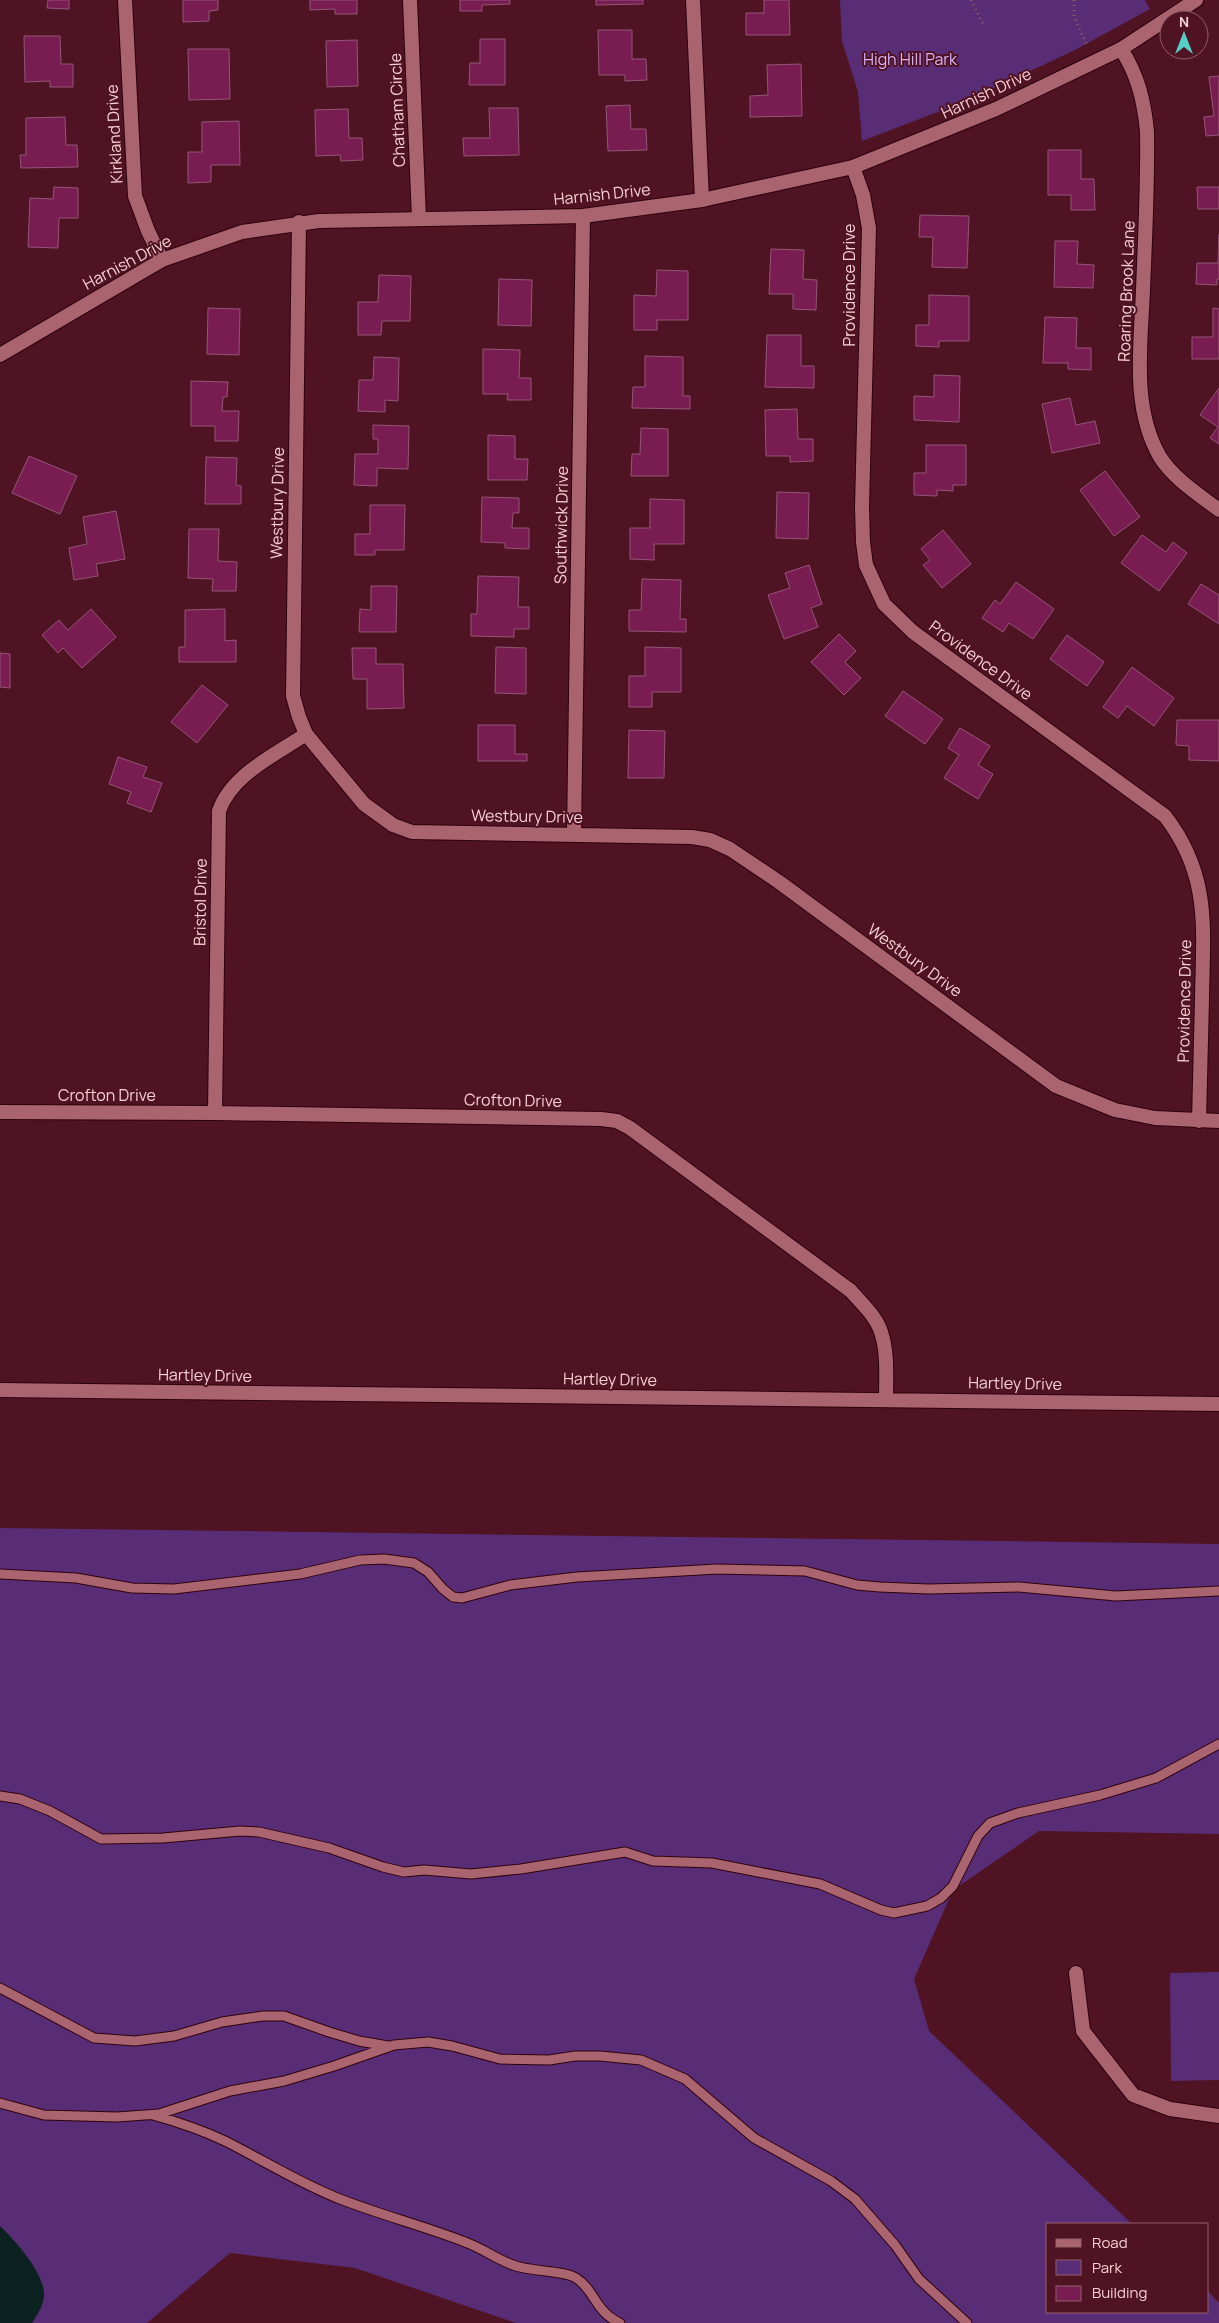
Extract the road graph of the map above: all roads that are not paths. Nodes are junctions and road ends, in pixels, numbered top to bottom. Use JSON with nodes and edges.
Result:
{"nodes":[{"id":1,"x":126,"y":0,"type":"edge"},
{"id":2,"x":410,"y":0,"type":"edge"},
{"id":3,"x":693,"y":0,"type":"edge"},
{"id":4,"x":1196,"y":0,"type":"edge"},
{"id":5,"x":1121,"y":49,"type":"junction"},
{"id":6,"x":853,"y":167,"type":"junction"},
{"id":7,"x":702,"y":200,"type":"junction"},
{"id":8,"x":583,"y":216,"type":"junction"},
{"id":9,"x":419,"y":219,"type":"junction"},
{"id":10,"x":299,"y":222,"type":"junction"},
{"id":11,"x":162,"y":260,"type":"junction"},
{"id":12,"x":0,"y":355,"type":"edge"},
{"id":13,"x":1219,"y":510,"type":"edge"},
{"id":14,"x":306,"y":734,"type":"junction"},
{"id":15,"x":574,"y":834,"type":"junction"},
{"id":16,"x":0,"y":1112,"type":"edge"},
{"id":17,"x":215,"y":1113,"type":"junction"},
{"id":18,"x":1219,"y":1121,"type":"edge"},
{"id":19,"x":1199,"y":1122,"type":"junction"},
{"id":20,"x":0,"y":1390,"type":"edge"},
{"id":21,"x":886,"y":1399,"type":"junction"},
{"id":22,"x":1219,"y":1404,"type":"edge"},
{"id":23,"x":0,"y":1574,"type":"edge"},
{"id":24,"x":1219,"y":1591,"type":"edge"},
{"id":25,"x":1219,"y":1744,"type":"edge"},
{"id":26,"x":0,"y":1796,"type":"edge"},
{"id":27,"x":1076,"y":1972,"type":"dead end"},
{"id":28,"x":0,"y":1988,"type":"edge"},
{"id":29,"x":390,"y":2046,"type":"junction"},
{"id":30,"x":0,"y":2104,"type":"edge"},
{"id":31,"x":151,"y":2114,"type":"junction"},
{"id":32,"x":1219,"y":2116,"type":"edge"},
{"id":33,"x":620,"y":2323,"type":"edge"},
{"id":34,"x":967,"y":2323,"type":"edge"}],
"edges":[{"from":1,"to":11,"type":"street","name":"Kirkland Drive"},
{"from":2,"to":9,"type":"street","name":"Chatham Circle"},
{"from":3,"to":7,"type":"street"},
{"from":4,"to":5,"type":"street","name":"Harnish Drive"},
{"from":5,"to":6,"type":"street","name":"Harnish Drive"},
{"from":5,"to":13,"type":"street","name":"Roaring Brook Lane"},
{"from":6,"to":7,"type":"street","name":"Harnish Drive"},
{"from":6,"to":19,"type":"street","name":"Providence Drive"},
{"from":7,"to":8,"type":"street","name":"Harnish Drive"},
{"from":8,"to":9,"type":"street","name":"Harnish Drive"},
{"from":8,"to":15,"type":"street","name":"Southwick Drive"},
{"from":9,"to":10,"type":"street","name":"Harnish Drive"},
{"from":10,"to":11,"type":"street","name":"Harnish Drive"},
{"from":10,"to":14,"type":"street","name":"Westbury Drive"},
{"from":11,"to":12,"type":"street","name":"Harnish Drive"},
{"from":14,"to":15,"type":"street","name":"Westbury Drive"},
{"from":14,"to":17,"type":"street","name":"Bristol Drive"},
{"from":15,"to":19,"type":"street","name":"Westbury Drive"},
{"from":16,"to":17,"type":"street","name":"Crofton Drive"},
{"from":17,"to":21,"type":"street","name":"Crofton Drive"},
{"from":18,"to":19,"type":"street","name":"Westbury Drive"},
{"from":20,"to":21,"type":"street","name":"Hartley Drive"},
{"from":21,"to":22,"type":"street","name":"Hartley Drive"},
{"from":23,"to":24,"type":"lane"},
{"from":25,"to":26,"type":"lane"},
{"from":27,"to":32,"type":"street"},
{"from":28,"to":29,"type":"lane"},
{"from":29,"to":31,"type":"lane"},
{"from":29,"to":34,"type":"lane"},
{"from":30,"to":31,"type":"lane"},
{"from":31,"to":33,"type":"lane"}]}
